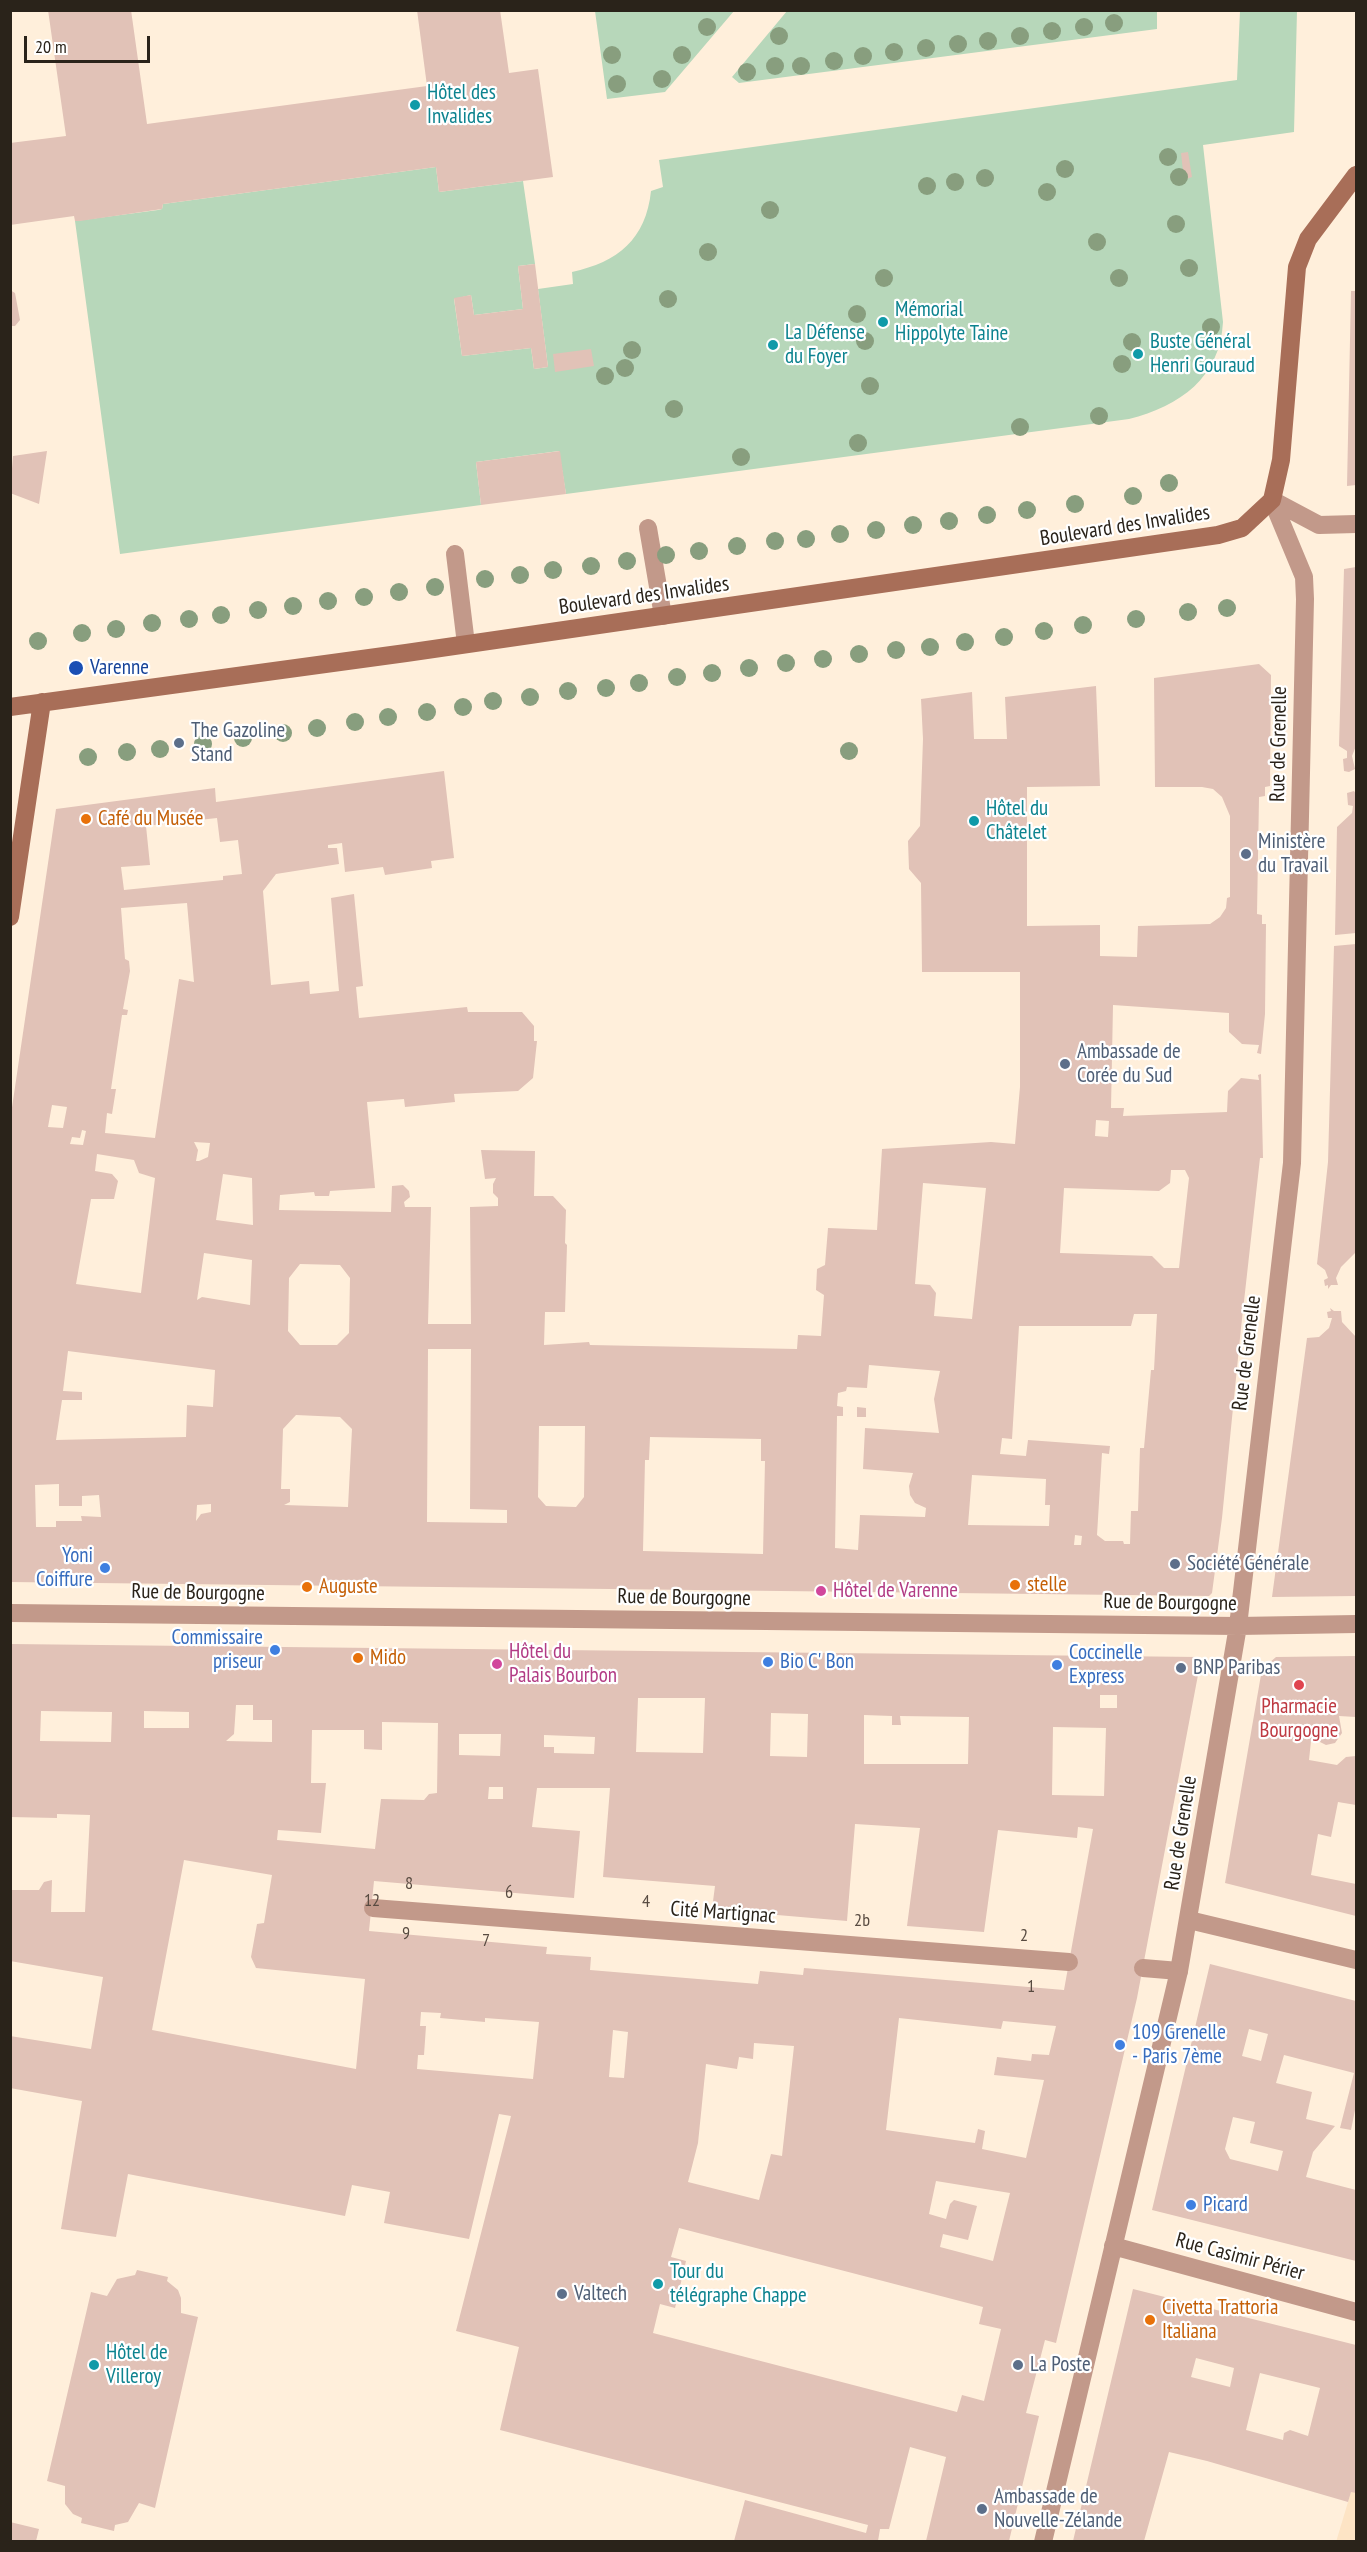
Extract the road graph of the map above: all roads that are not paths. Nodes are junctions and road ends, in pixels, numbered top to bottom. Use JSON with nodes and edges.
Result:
{"nodes":[{"id":1,"x":1355,"y":179,"type":"edge"},
{"id":2,"x":1272,"y":500,"type":"junction"},
{"id":3,"x":1356,"y":524,"type":"edge"},
{"id":4,"x":648,"y":528,"type":"dead end"},
{"id":5,"x":455,"y":554,"type":"dead end"},
{"id":6,"x":663,"y":616,"type":"junction"},
{"id":7,"x":466,"y":644,"type":"junction"},
{"id":8,"x":42,"y":702,"type":"junction"},
{"id":9,"x":10,"y":707,"type":"edge"},
{"id":10,"x":10,"y":916,"type":"edge"},
{"id":11,"x":10,"y":1613,"type":"edge"},
{"id":12,"x":1356,"y":1624,"type":"edge"},
{"id":13,"x":1238,"y":1626,"type":"junction"},
{"id":14,"x":373,"y":1908,"type":"dead end"},
{"id":15,"x":1189,"y":1920,"type":"junction"},
{"id":16,"x":1356,"y":1960,"type":"edge"},
{"id":17,"x":1069,"y":1962,"type":"dead end"},
{"id":18,"x":1143,"y":1968,"type":"dead end"},
{"id":19,"x":1179,"y":1971,"type":"junction"},
{"id":20,"x":1113,"y":2246,"type":"junction"},
{"id":21,"x":1356,"y":2312,"type":"edge"},
{"id":22,"x":1042,"y":2541,"type":"edge"}],
"edges":[{"from":1,"to":2,"type":"main road"},
{"from":2,"to":3,"type":"street"},
{"from":2,"to":6,"type":"main road","name":"Boulevard des Invalides"},
{"from":2,"to":13,"type":"street","name":"Rue de Grenelle"},
{"from":4,"to":6,"type":"street"},
{"from":5,"to":7,"type":"street"},
{"from":6,"to":7,"type":"main road","name":"Boulevard des Invalides"},
{"from":7,"to":8,"type":"main road","name":"Boulevard des Invalides"},
{"from":8,"to":9,"type":"main road","name":"Boulevard des Invalides"},
{"from":8,"to":10,"type":"main road"},
{"from":11,"to":13,"type":"street","name":"Rue de Bourgogne"},
{"from":12,"to":13,"type":"street","name":"Rue de Bourgogne"},
{"from":13,"to":15,"type":"street","name":"Rue de Grenelle"},
{"from":14,"to":17,"type":"street","name":"Cité Martignac"},
{"from":15,"to":16,"type":"street"},
{"from":15,"to":19,"type":"street","name":"Rue de Grenelle"},
{"from":18,"to":19,"type":"street"},
{"from":19,"to":20,"type":"street","name":"Rue de Grenelle"},
{"from":20,"to":21,"type":"street","name":"Rue Casimir Périer"},
{"from":20,"to":22,"type":"street","name":"Rue de Grenelle"}]}
